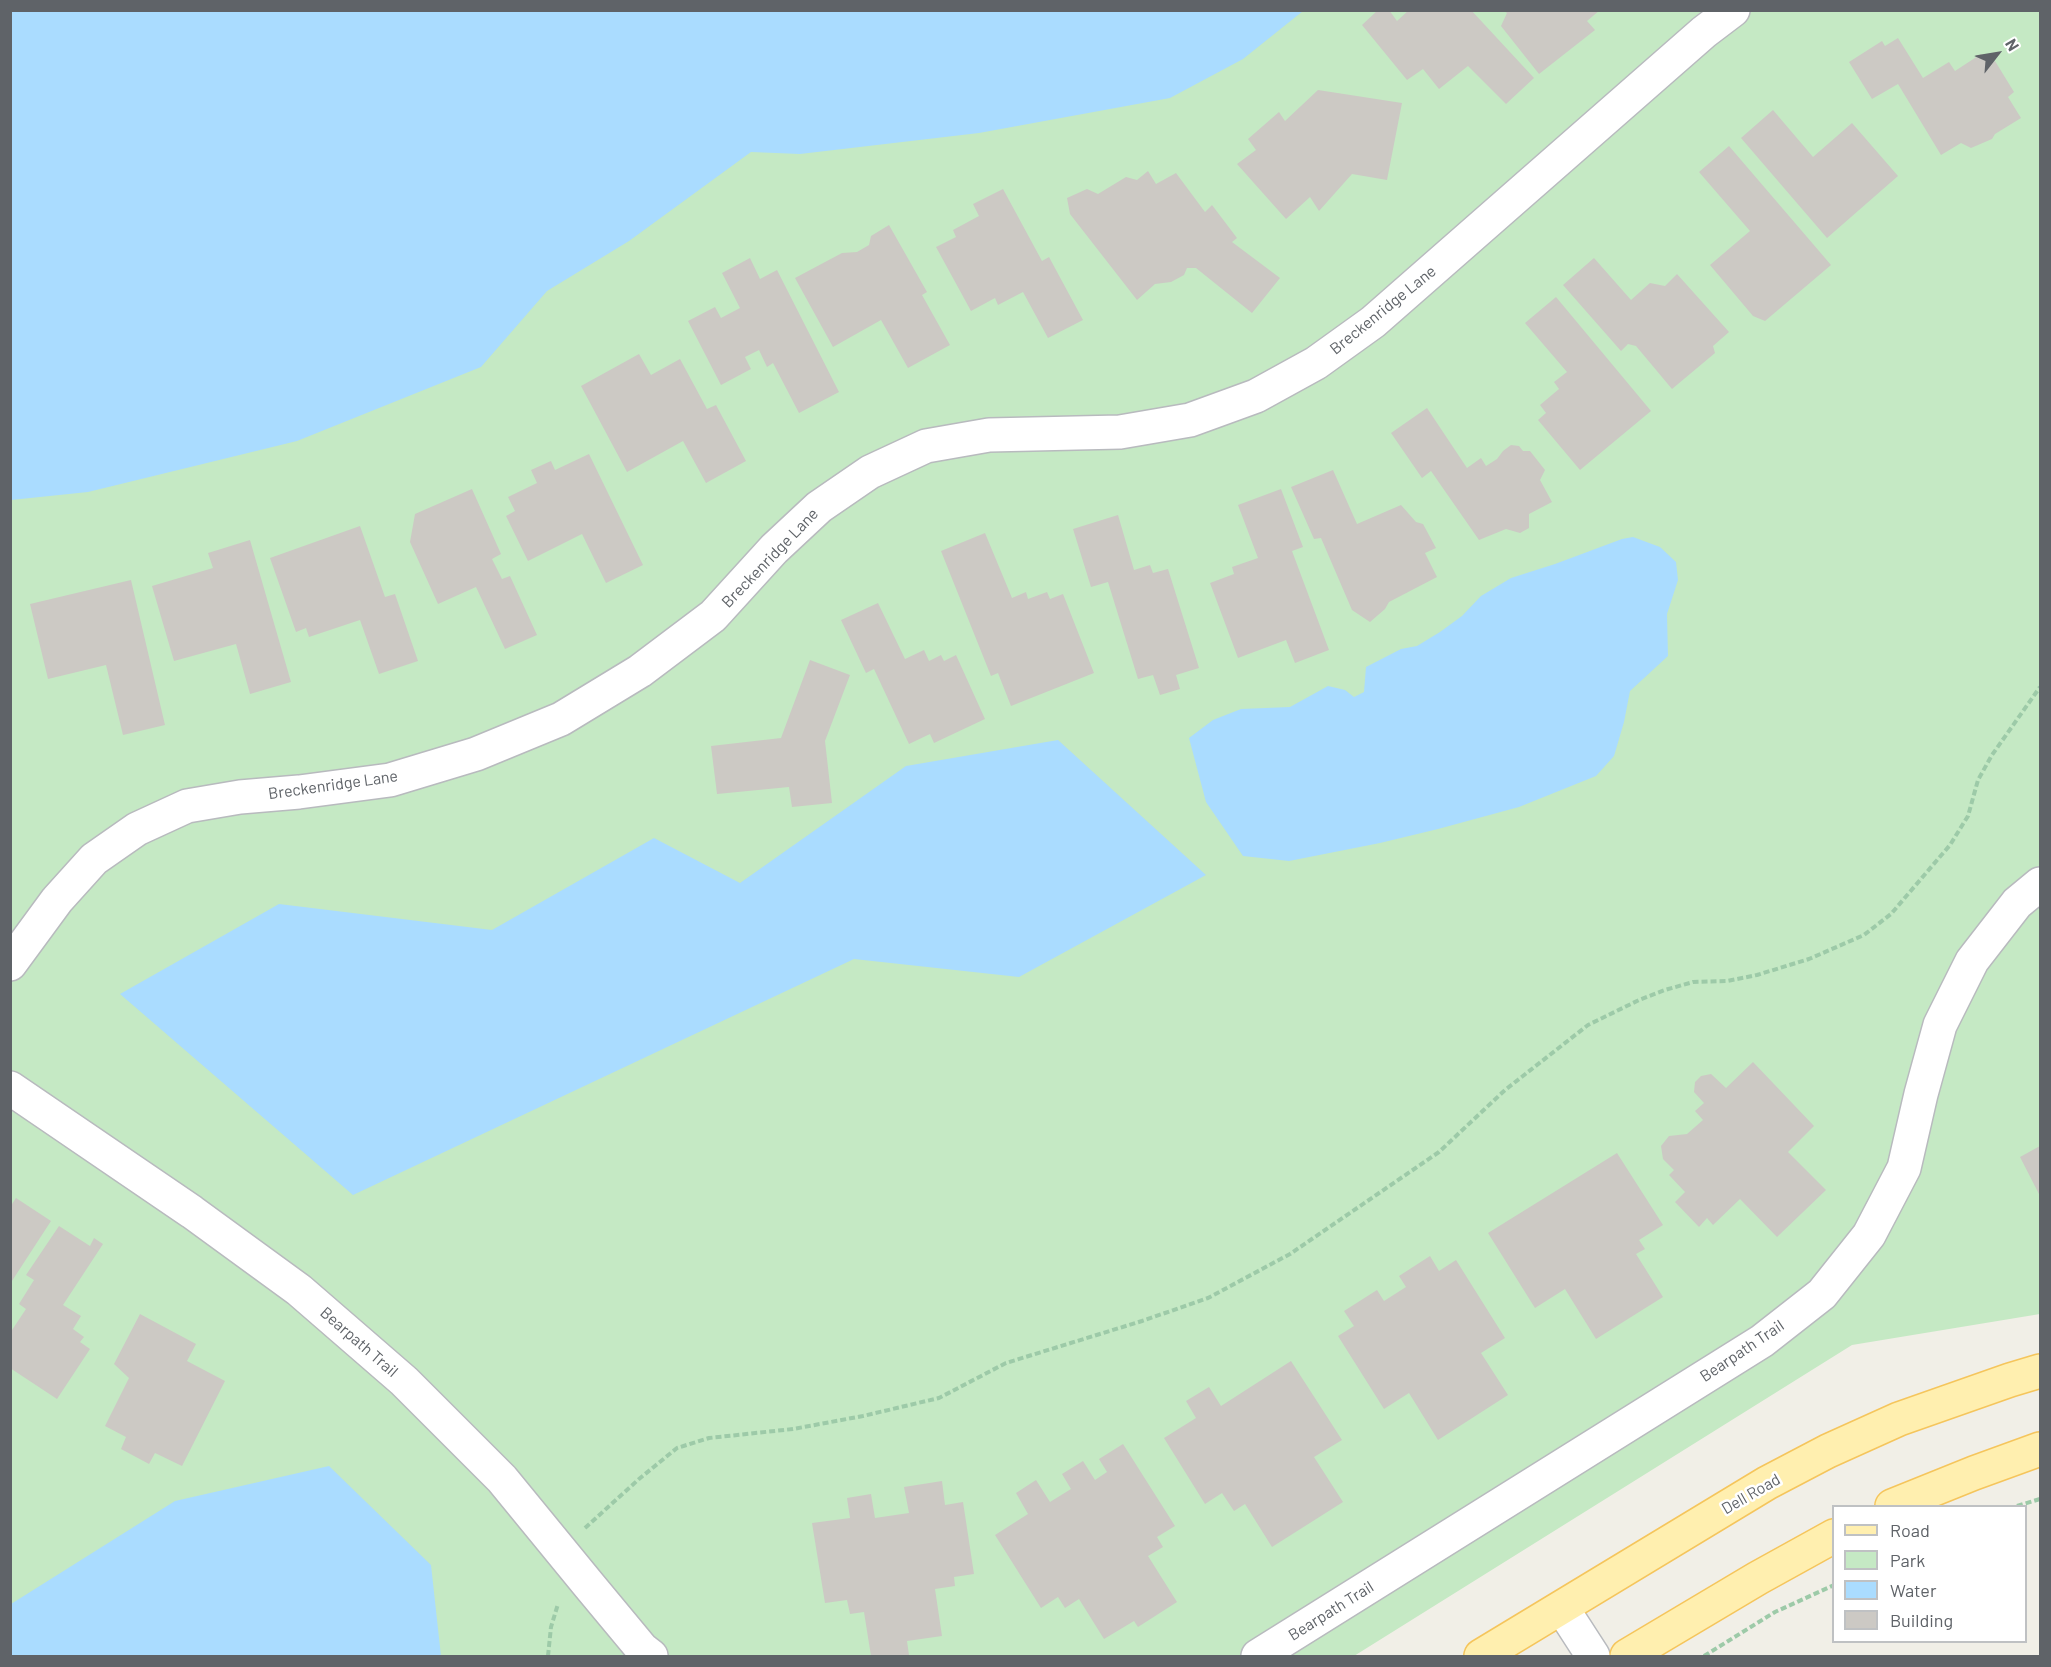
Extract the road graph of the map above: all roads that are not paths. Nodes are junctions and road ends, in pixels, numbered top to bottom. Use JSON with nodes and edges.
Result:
{"nodes":[{"id":1,"x":1733,"y":10,"type":"edge"},
{"id":2,"x":2040,"y":884,"type":"edge"},
{"id":3,"x":10,"y":964,"type":"edge"},
{"id":4,"x":10,"y":1088,"type":"edge"},
{"id":5,"x":2040,"y":1371,"type":"edge"},
{"id":6,"x":2040,"y":1449,"type":"edge"},
{"id":7,"x":1894,"y":1505,"type":"edge"},
{"id":8,"x":1832,"y":1537,"type":"edge"},
{"id":9,"x":1562,"y":1608,"type":"junction"},
{"id":10,"x":651,"y":1656,"type":"edge"},
{"id":11,"x":1258,"y":1656,"type":"edge"},
{"id":12,"x":1481,"y":1656,"type":"edge"},
{"id":13,"x":1593,"y":1656,"type":"edge"},
{"id":14,"x":1627,"y":1656,"type":"edge"}],
"edges":[{"from":1,"to":3,"type":"street","name":"Breckenridge Lane"},
{"from":2,"to":11,"type":"street","name":"Bearpath Trail"},
{"from":4,"to":10,"type":"street","name":"Bearpath Trail"},
{"from":5,"to":9,"type":"main road","name":"Dell Road"},
{"from":6,"to":7,"type":"main road"},
{"from":8,"to":14,"type":"main road"},
{"from":9,"to":12,"type":"main road","name":"Dell Road"},
{"from":9,"to":13,"type":"street"}]}
